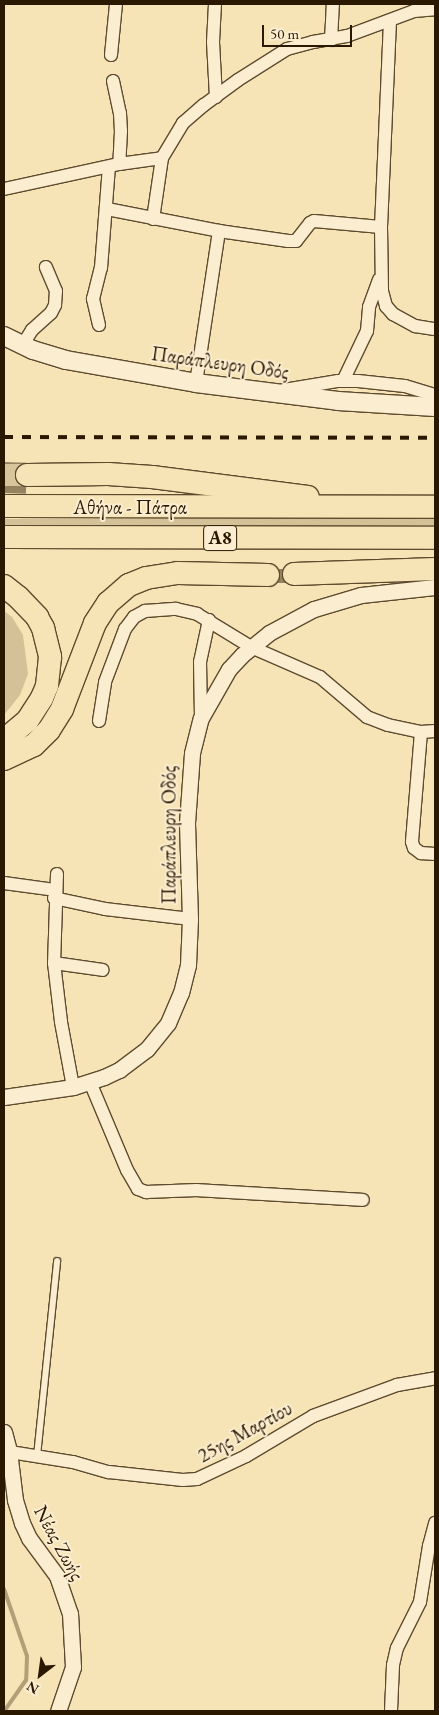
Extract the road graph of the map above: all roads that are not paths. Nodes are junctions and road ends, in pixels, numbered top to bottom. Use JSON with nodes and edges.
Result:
{"nodes":[{"id":1,"x":116,"y":4,"type":"edge"},
{"id":2,"x":215,"y":4,"type":"edge"},
{"id":3,"x":334,"y":4,"type":"edge"},
{"id":4,"x":435,"y":9,"type":"edge"},
{"id":5,"x":390,"y":21,"type":"junction"},
{"id":6,"x":331,"y":40,"type":"junction"},
{"id":7,"x":111,"y":55,"type":"dead end"},
{"id":8,"x":213,"y":62,"type":"junction"},
{"id":9,"x":238,"y":80,"type":"junction"},
{"id":10,"x":112,"y":81,"type":"dead end"},
{"id":11,"x":216,"y":97,"type":"junction"},
{"id":12,"x":162,"y":158,"type":"junction"},
{"id":13,"x":114,"y":166,"type":"junction"},
{"id":14,"x":4,"y":189,"type":"edge"},
{"id":15,"x":107,"y":210,"type":"junction"},
{"id":16,"x":153,"y":219,"type":"junction"},
{"id":17,"x":381,"y":227,"type":"junction"},
{"id":18,"x":218,"y":231,"type":"junction"},
{"id":19,"x":46,"y":267,"type":"dead end"},
{"id":20,"x":380,"y":276,"type":"junction"},
{"id":21,"x":98,"y":324,"type":"dead end"},
{"id":22,"x":415,"y":326,"type":"junction"},
{"id":23,"x":435,"y":329,"type":"edge"},
{"id":24,"x":367,"y":331,"type":"junction"},
{"id":25,"x":4,"y":336,"type":"edge"},
{"id":26,"x":22,"y":346,"type":"junction"},
{"id":27,"x":343,"y":381,"type":"junction"},
{"id":28,"x":196,"y":383,"type":"junction"},
{"id":29,"x":270,"y":393,"type":"junction"},
{"id":30,"x":435,"y":395,"type":"edge"},
{"id":31,"x":435,"y":407,"type":"edge"},
{"id":32,"x":27,"y":475,"type":"tunnel mouth"},
{"id":33,"x":4,"y":506,"type":"edge"},
{"id":34,"x":355,"y":507,"type":"junction"},
{"id":35,"x":435,"y":508,"type":"edge"},
{"id":36,"x":4,"y":537,"type":"edge"},
{"id":37,"x":435,"y":538,"type":"edge"},
{"id":38,"x":435,"y":569,"type":"edge"},
{"id":39,"x":294,"y":574,"type":"dead end"},
{"id":40,"x":268,"y":575,"type":"dead end"},
{"id":41,"x":4,"y":586,"type":"edge"},
{"id":42,"x":435,"y":587,"type":"edge"},
{"id":43,"x":209,"y":620,"type":"junction"},
{"id":44,"x":251,"y":646,"type":"junction"},
{"id":45,"x":201,"y":718,"type":"junction"},
{"id":46,"x":99,"y":721,"type":"dead end"},
{"id":47,"x":421,"y":732,"type":"junction"},
{"id":48,"x":435,"y":732,"type":"edge"},
{"id":49,"x":4,"y":740,"type":"edge"},
{"id":50,"x":4,"y":759,"type":"edge"},
{"id":51,"x":435,"y":854,"type":"edge"},
{"id":52,"x":57,"y":874,"type":"dead end"},
{"id":53,"x":4,"y":882,"type":"edge"},
{"id":54,"x":55,"y":894,"type":"junction"},
{"id":55,"x":190,"y":918,"type":"junction"},
{"id":56,"x":54,"y":963,"type":"junction"},
{"id":57,"x":103,"y":970,"type":"dead end"},
{"id":58,"x":90,"y":1082,"type":"junction"},
{"id":59,"x":73,"y":1087,"type":"junction"},
{"id":60,"x":5,"y":1096,"type":"edge"},
{"id":61,"x":363,"y":1200,"type":"dead end"},
{"id":62,"x":57,"y":1261,"type":"dead end"},
{"id":63,"x":435,"y":1378,"type":"edge"},
{"id":64,"x":4,"y":1432,"type":"edge"},
{"id":65,"x":6,"y":1451,"type":"edge"},
{"id":66,"x":37,"y":1456,"type":"junction"},
{"id":67,"x":435,"y":1523,"type":"edge"},
{"id":68,"x":58,"y":1711,"type":"edge"},
{"id":69,"x":390,"y":1711,"type":"edge"}],
"edges":[{"from":1,"to":7,"type":"street"},
{"from":2,"to":8,"type":"street"},
{"from":3,"to":6,"type":"street"},
{"from":4,"to":5,"type":"street"},
{"from":5,"to":6,"type":"street"},
{"from":5,"to":17,"type":"street"},
{"from":6,"to":9,"type":"street"},
{"from":8,"to":9,"type":"street"},
{"from":8,"to":11,"type":"street"},
{"from":9,"to":11,"type":"street"},
{"from":10,"to":13,"type":"street"},
{"from":11,"to":12,"type":"street"},
{"from":12,"to":13,"type":"street"},
{"from":12,"to":16,"type":"street"},
{"from":13,"to":14,"type":"street"},
{"from":13,"to":15,"type":"street"},
{"from":15,"to":16,"type":"street"},
{"from":15,"to":21,"type":"street"},
{"from":16,"to":18,"type":"street"},
{"from":17,"to":18,"type":"street"},
{"from":17,"to":20,"type":"street"},
{"from":18,"to":28,"type":"street"},
{"from":19,"to":26,"type":"street"},
{"from":20,"to":22,"type":"street"},
{"from":20,"to":24,"type":"street"},
{"from":22,"to":23,"type":"street"},
{"from":22,"to":24,"type":"street"},
{"from":24,"to":27,"type":"street"},
{"from":25,"to":26,"type":"main road","name":"Παράπλευρη Οδός"},
{"from":26,"to":28,"type":"main road","name":"Παράπλευρη Οδός"},
{"from":27,"to":29,"type":"street"},
{"from":27,"to":30,"type":"street"},
{"from":28,"to":29,"type":"main road","name":"Παράπλευρη Οδός"},
{"from":29,"to":31,"type":"main road","name":"Παράπλευρη Οδός"},
{"from":32,"to":34,"type":"highway"},
{"from":33,"to":34,"type":"highway","name":"Αθήνα - Πάτρα","number":"Α8"},
{"from":34,"to":35,"type":"highway","name":"Αθήνα - Πάτρα","number":"Α8"},
{"from":36,"to":37,"type":"highway","name":"Αθήνα - Πάτρα","number":"Α8"},
{"from":38,"to":39,"type":"highway"},
{"from":40,"to":50,"type":"highway"},
{"from":41,"to":49,"type":"highway"},
{"from":42,"to":44,"type":"street","name":"Παράπλευρη Οδός"},
{"from":43,"to":44,"type":"street"},
{"from":43,"to":45,"type":"street"},
{"from":43,"to":46,"type":"street"},
{"from":44,"to":45,"type":"street","name":"Παράπλευρη Οδός"},
{"from":44,"to":47,"type":"street"},
{"from":45,"to":55,"type":"street","name":"Παράπλευρη Οδός"},
{"from":47,"to":48,"type":"street"},
{"from":47,"to":51,"type":"street"},
{"from":52,"to":54,"type":"street"},
{"from":53,"to":54,"type":"street"},
{"from":54,"to":55,"type":"street"},
{"from":54,"to":56,"type":"street"},
{"from":55,"to":58,"type":"street","name":"Παράπλευρη Οδός"},
{"from":56,"to":57,"type":"street"},
{"from":56,"to":59,"type":"street"},
{"from":58,"to":59,"type":"street","name":"Παράπλευρη Οδός"},
{"from":58,"to":61,"type":"street"},
{"from":59,"to":60,"type":"street","name":"Παράπλευρη Οδός"},
{"from":62,"to":66,"type":"lane"},
{"from":63,"to":66,"type":"street","name":"25ης Μαρτίου"},
{"from":64,"to":65,"type":"street","name":"Νέας Ζωής"},
{"from":65,"to":66,"type":"street","name":"25ης Μαρτίου"},
{"from":65,"to":68,"type":"street","name":"Νέας Ζωής"},
{"from":67,"to":69,"type":"street"}]}
